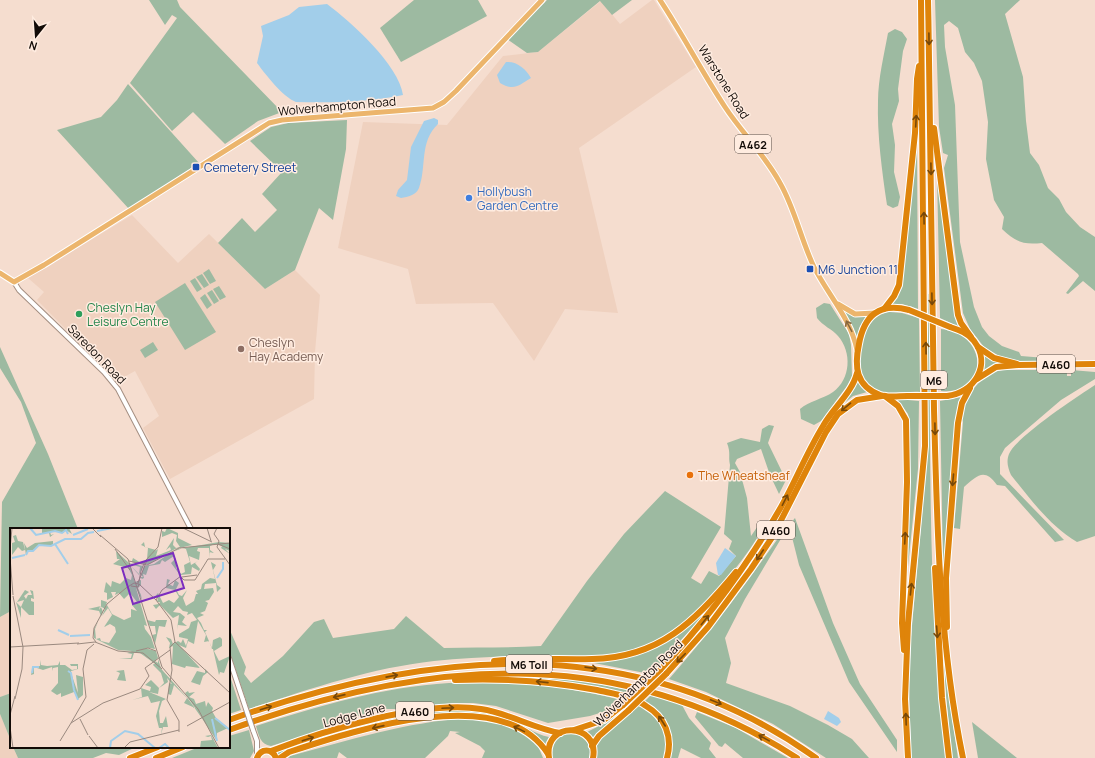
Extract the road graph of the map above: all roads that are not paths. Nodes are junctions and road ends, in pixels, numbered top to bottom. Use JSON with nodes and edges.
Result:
{"nodes":[{"id":1,"x":542,"y":0,"type":"edge"},
{"id":2,"x":660,"y":0,"type":"edge"},
{"id":3,"x":921,"y":0,"type":"edge"},
{"id":4,"x":928,"y":0,"type":"edge"},
{"id":5,"x":922,"y":49,"type":"junction"},
{"id":6,"x":930,"y":97,"type":"junction"},
{"id":7,"x":0,"y":273,"type":"edge"},
{"id":8,"x":14,"y":282,"type":"junction"},
{"id":9,"x":836,"y":302,"type":"junction"},
{"id":10,"x":884,"y":309,"type":"junction"},
{"id":11,"x":875,"y":313,"type":"junction"},
{"id":12,"x":971,"y":337,"type":"junction"},
{"id":13,"x":977,"y":346,"type":"junction"},
{"id":14,"x":857,"y":351,"type":"junction"},
{"id":15,"x":1095,"y":364,"type":"edge"},
{"id":16,"x":1018,"y":365,"type":"junction"},
{"id":17,"x":857,"y":373,"type":"junction"},
{"id":18,"x":977,"y":378,"type":"junction"},
{"id":19,"x":970,"y":388,"type":"junction"},
{"id":20,"x":883,"y":396,"type":"junction"},
{"id":21,"x":936,"y":509,"type":"junction"},
{"id":22,"x":190,"y":528,"type":"edge"},
{"id":23,"x":751,"y":556,"type":"junction"},
{"id":24,"x":230,"y":661,"type":"edge"},
{"id":25,"x":441,"y":668,"type":"junction"},
{"id":26,"x":906,"y":675,"type":"junction"},
{"id":27,"x":950,"y":677,"type":"junction"},
{"id":28,"x":413,"y":681,"type":"junction"},
{"id":29,"x":230,"y":720,"type":"edge"},
{"id":30,"x":230,"y":730,"type":"edge"},
{"id":31,"x":574,"y":730,"type":"junction"},
{"id":32,"x":560,"y":733,"type":"junction"},
{"id":33,"x":257,"y":741,"type":"junction"},
{"id":34,"x":592,"y":746,"type":"junction"},
{"id":35,"x":155,"y":748,"type":"edge"},
{"id":36,"x":181,"y":748,"type":"edge"},
{"id":37,"x":269,"y":750,"type":"junction"},
{"id":38,"x":548,"y":756,"type":"edge"},
{"id":39,"x":257,"y":757,"type":"edge"},
{"id":40,"x":593,"y":757,"type":"edge"},
{"id":41,"x":130,"y":758,"type":"edge"},
{"id":42,"x":156,"y":758,"type":"edge"},
{"id":43,"x":276,"y":758,"type":"edge"},
{"id":44,"x":280,"y":758,"type":"edge"},
{"id":45,"x":667,"y":758,"type":"edge"},
{"id":46,"x":797,"y":758,"type":"edge"},
{"id":47,"x":816,"y":758,"type":"edge"},
{"id":48,"x":908,"y":758,"type":"edge"},
{"id":49,"x":949,"y":758,"type":"edge"},
{"id":50,"x":963,"y":758,"type":"edge"}],
"edges":[{"from":1,"to":8,"type":"main road","name":"Wolverhampton Road"},
{"from":2,"to":9,"type":"main road","name":"Warstone Road","number":"A462"},
{"from":3,"to":5,"type":"highway","number":"M6"},
{"from":4,"to":6,"type":"highway","number":"M6","one_way":true},
{"from":10,"to":5,"type":"highway","one_way":true},
{"from":26,"to":5,"type":"highway","number":"M6","one_way":true},
{"from":6,"to":12,"type":"highway"},
{"from":6,"to":21,"type":"highway","number":"M6","one_way":true},
{"from":7,"to":8,"type":"main road","name":"Saredon Road"},
{"from":8,"to":22,"type":"street","name":"Saredon Road"},
{"from":9,"to":11,"type":"main road","name":"Warstone Road","number":"A462"},
{"from":14,"to":9,"type":"main road","name":"Warstone Road","number":"A462","one_way":true},
{"from":10,"to":11,"type":"highway"},
{"from":10,"to":12,"type":"highway","bridge":true},
{"from":11,"to":14,"type":"highway"},
{"from":12,"to":13,"type":"highway"},
{"from":13,"to":16,"type":"highway","number":"A460"},
{"from":13,"to":18,"type":"highway"},
{"from":14,"to":17,"type":"highway"},
{"from":15,"to":16,"type":"highway","number":"A460"},
{"from":16,"to":18,"type":"highway","number":"A460"},
{"from":17,"to":20,"type":"highway"},
{"from":23,"to":17,"type":"highway","name":"Wolverhampton Road","number":"A460","one_way":true},
{"from":18,"to":19,"type":"highway"},
{"from":19,"to":20,"type":"highway","bridge":true},
{"from":19,"to":27,"type":"highway","one_way":true},
{"from":26,"to":20,"type":"highway","one_way":true},
{"from":20,"to":34,"type":"highway","name":"Wolverhampton Road","number":"A460","one_way":true,"bridge":true},
{"from":21,"to":27,"type":"highway","number":"M6"},
{"from":21,"to":49,"type":"highway","one_way":true},
{"from":23,"to":25,"type":"highway"},
{"from":31,"to":23,"type":"highway","name":"Wolverhampton Road","number":"A460","one_way":true,"bridge":true},
{"from":24,"to":33,"type":"street","bridge":true},
{"from":29,"to":25,"type":"highway","number":"M6 Toll","one_way":true},
{"from":25,"to":47,"type":"highway","number":"M6 Toll","one_way":true},
{"from":48,"to":26,"type":"highway","number":"M6","one_way":true},
{"from":27,"to":50,"type":"highway","number":"M6"},
{"from":28,"to":30,"type":"highway","number":"M6 Toll","one_way":true},
{"from":45,"to":28,"type":"highway","one_way":true},
{"from":46,"to":28,"type":"highway","number":"M6 Toll","one_way":true},
{"from":31,"to":32,"type":"highway","name":"Wolverhampton Road"},
{"from":31,"to":34,"type":"highway"},
{"from":37,"to":32,"type":"highway","name":"Lodge Lane","number":"A460","one_way":true},
{"from":32,"to":38,"type":"highway"},
{"from":33,"to":37,"type":"street"},
{"from":33,"to":39,"type":"street"},
{"from":34,"to":40,"type":"highway"},
{"from":35,"to":41,"type":"highway"},
{"from":36,"to":42,"type":"highway"},
{"from":37,"to":39,"type":"highway","name":"Lodge Lane"},
{"from":37,"to":43,"type":"highway"},
{"from":38,"to":44,"type":"highway","name":"Lodge Lane","number":"A460","one_way":true}]}
